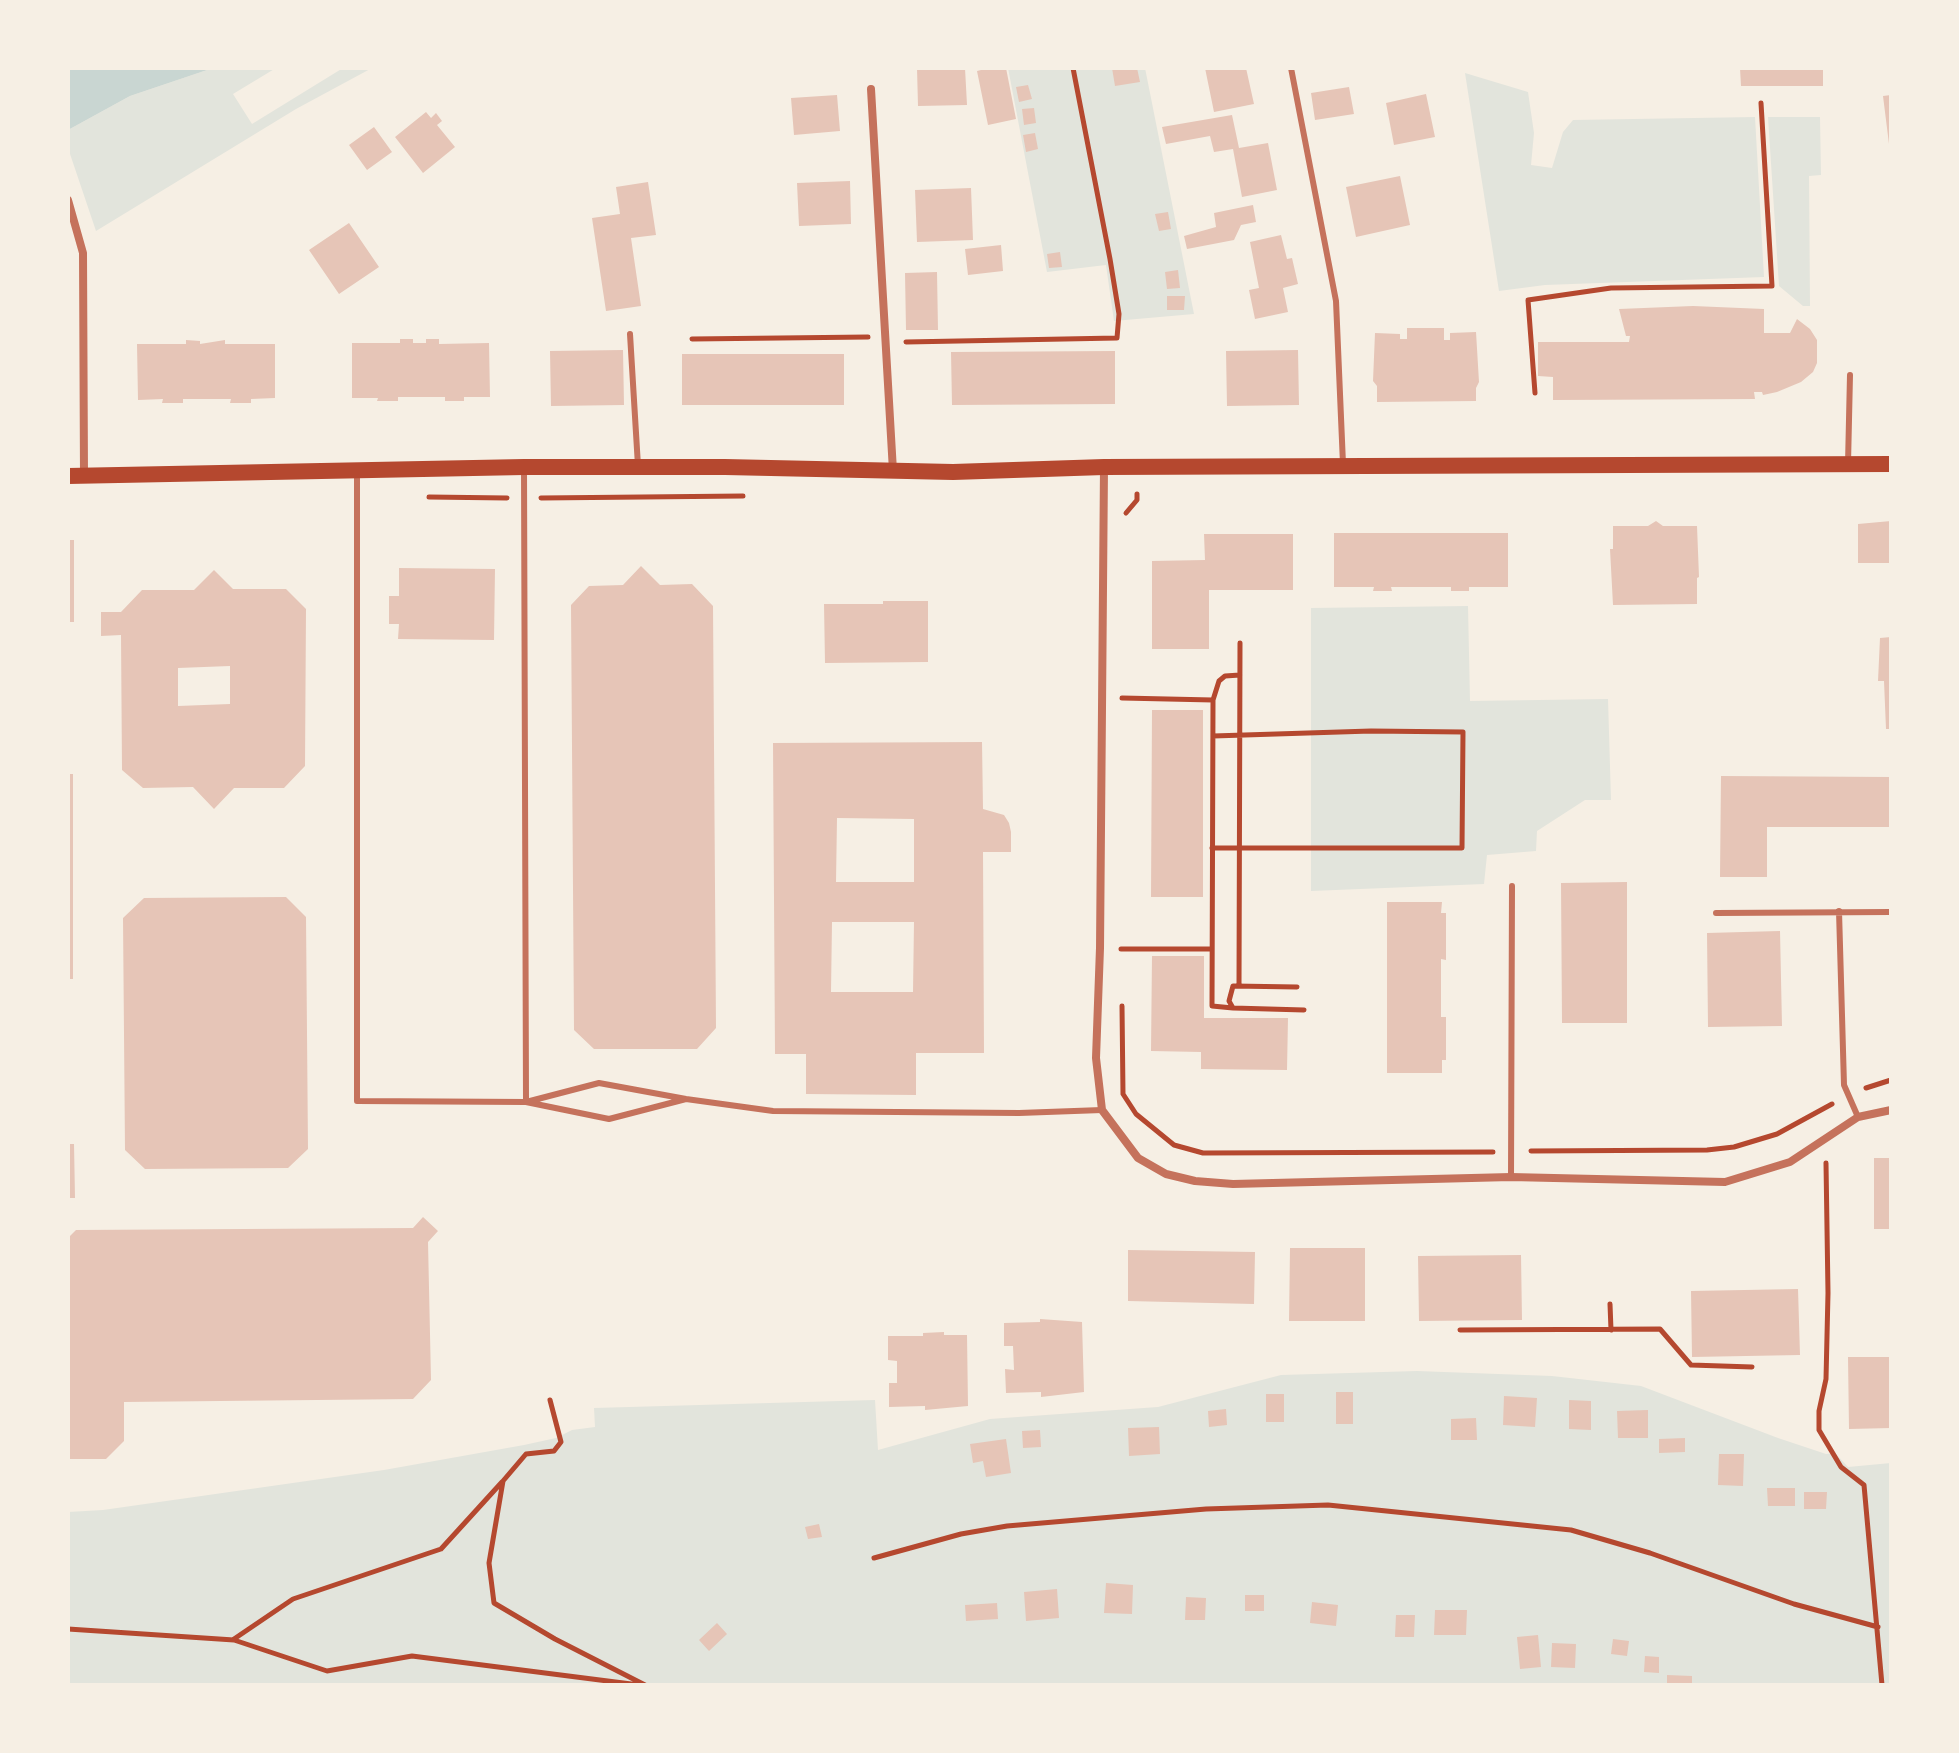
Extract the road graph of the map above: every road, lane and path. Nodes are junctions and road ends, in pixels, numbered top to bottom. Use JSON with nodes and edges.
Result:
{"nodes":[{"id":1,"x":1073,"y":68,"type":"edge"},
{"id":2,"x":1291,"y":68,"type":"edge"},
{"id":3,"x":871,"y":89,"type":"dead end"},
{"id":4,"x":1761,"y":103,"type":"dead end"},
{"id":5,"x":68,"y":200,"type":"edge"},
{"id":6,"x":630,"y":334,"type":"dead end"},
{"id":7,"x":692,"y":339,"type":"dead end"},
{"id":8,"x":885,"y":340,"type":"junction"},
{"id":9,"x":1850,"y":375,"type":"dead end"},
{"id":10,"x":1535,"y":393,"type":"dead end"},
{"id":11,"x":1848,"y":464,"type":"junction"},
{"id":12,"x":1891,"y":464,"type":"edge"},
{"id":13,"x":524,"y":467,"type":"junction"},
{"id":14,"x":638,"y":467,"type":"junction"},
{"id":15,"x":1104,"y":467,"type":"junction"},
{"id":16,"x":1343,"y":467,"type":"junction"},
{"id":17,"x":357,"y":469,"type":"junction"},
{"id":18,"x":893,"y":471,"type":"junction"},
{"id":19,"x":76,"y":476,"type":"edge"},
{"id":20,"x":1137,"y":494,"type":"dead end"},
{"id":21,"x":1123,"y":518,"type":"dead end"},
{"id":22,"x":1240,"y":643,"type":"dead end"},
{"id":23,"x":1240,"y":675,"type":"junction"},
{"id":24,"x":1101,"y":698,"type":"junction"},
{"id":25,"x":1120,"y":698,"type":"junction"},
{"id":26,"x":1213,"y":700,"type":"junction"},
{"id":27,"x":1120,"y":714,"type":"dead end"},
{"id":28,"x":1239,"y":735,"type":"junction"},
{"id":29,"x":1213,"y":736,"type":"junction"},
{"id":30,"x":1212,"y":848,"type":"junction"},
{"id":31,"x":1239,"y":848,"type":"junction"},
{"id":32,"x":1512,"y":886,"type":"dead end"},
{"id":33,"x":1839,"y":911,"type":"junction"},
{"id":34,"x":1891,"y":912,"type":"edge"},
{"id":35,"x":1716,"y":913,"type":"dead end"},
{"id":36,"x":1100,"y":948,"type":"junction"},
{"id":37,"x":1121,"y":949,"type":"junction"},
{"id":38,"x":1212,"y":949,"type":"junction"},
{"id":39,"x":1121,"y":963,"type":"dead end"},
{"id":40,"x":1239,"y":986,"type":"junction"},
{"id":41,"x":1297,"y":987,"type":"dead end"},
{"id":42,"x":1122,"y":992,"type":"dead end"},
{"id":43,"x":1233,"y":1008,"type":"junction"},
{"id":44,"x":1304,"y":1010,"type":"dead end"},
{"id":45,"x":1891,"y":1080,"type":"edge"},
{"id":46,"x":1849,"y":1095,"type":"junction"},
{"id":47,"x":686,"y":1099,"type":"junction"},
{"id":48,"x":526,"y":1102,"type":"junction"},
{"id":49,"x":1102,"y":1110,"type":"junction"},
{"id":50,"x":1891,"y":1110,"type":"edge"},
{"id":51,"x":1858,"y":1117,"type":"junction"},
{"id":52,"x":1826,"y":1138,"type":"junction"},
{"id":53,"x":1510,"y":1152,"type":"junction"},
{"id":54,"x":1511,"y":1177,"type":"junction"},
{"id":55,"x":1610,"y":1304,"type":"dead end"},
{"id":56,"x":1460,"y":1330,"type":"dead end"},
{"id":57,"x":1611,"y":1330,"type":"junction"},
{"id":58,"x":1752,"y":1367,"type":"dead end"},
{"id":59,"x":550,"y":1400,"type":"dead end"},
{"id":60,"x":503,"y":1481,"type":"junction"},
{"id":61,"x":874,"y":1558,"type":"dead end"},
{"id":62,"x":1878,"y":1627,"type":"junction"},
{"id":63,"x":68,"y":1629,"type":"edge"},
{"id":64,"x":234,"y":1640,"type":"junction"},
{"id":65,"x":642,"y":1685,"type":"edge"},
{"id":66,"x":1882,"y":1685,"type":"edge"}],
"edges":[{"from":1,"to":8,"type":"path"},
{"from":2,"to":16,"type":"lane"},
{"from":3,"to":8,"type":"street"},
{"from":4,"to":10,"type":"path"},
{"from":5,"to":19,"type":"street"},
{"from":6,"to":14,"type":"lane"},
{"from":7,"to":8,"type":"path"},
{"from":8,"to":18,"type":"street"},
{"from":9,"to":11,"type":"lane"},
{"from":11,"to":12,"type":"main road"},
{"from":11,"to":16,"type":"main road"},
{"from":13,"to":14,"type":"main road"},
{"from":13,"to":17,"type":"main road"},
{"from":13,"to":48,"type":"lane"},
{"from":14,"to":18,"type":"main road"},
{"from":15,"to":16,"type":"main road"},
{"from":15,"to":18,"type":"main road"},
{"from":15,"to":24,"type":"street"},
{"from":17,"to":19,"type":"main road"},
{"from":17,"to":48,"type":"lane"},
{"from":20,"to":21,"type":"path"},
{"from":22,"to":23,"type":"path"},
{"from":23,"to":26,"type":"path"},
{"from":23,"to":28,"type":"path"},
{"from":24,"to":25,"type":"path"},
{"from":24,"to":36,"type":"street"},
{"from":25,"to":26,"type":"path"},
{"from":25,"to":27,"type":"path"},
{"from":26,"to":29,"type":"path"},
{"from":28,"to":29,"type":"path"},
{"from":28,"to":31,"type":"path"},
{"from":28,"to":31,"type":"path"},
{"from":29,"to":30,"type":"path"},
{"from":30,"to":31,"type":"path"},
{"from":30,"to":38,"type":"path"},
{"from":31,"to":40,"type":"path"},
{"from":32,"to":53,"type":"lane"},
{"from":33,"to":34,"type":"lane"},
{"from":33,"to":35,"type":"lane"},
{"from":33,"to":46,"type":"lane"},
{"from":36,"to":37,"type":"path"},
{"from":36,"to":49,"type":"street"},
{"from":37,"to":38,"type":"path"},
{"from":37,"to":39,"type":"path"},
{"from":38,"to":43,"type":"path"},
{"from":40,"to":41,"type":"path"},
{"from":40,"to":43,"type":"path"},
{"from":42,"to":53,"type":"path"},
{"from":43,"to":44,"type":"path"},
{"from":45,"to":46,"type":"path"},
{"from":46,"to":51,"type":"lane"},
{"from":46,"to":53,"type":"path"},
{"from":47,"to":48,"type":"lane"},
{"from":47,"to":48,"type":"lane"},
{"from":47,"to":49,"type":"lane"},
{"from":49,"to":54,"type":"street"},
{"from":50,"to":51,"type":"street"},
{"from":51,"to":52,"type":"street"},
{"from":52,"to":54,"type":"street"},
{"from":52,"to":62,"type":"path"},
{"from":53,"to":54,"type":"lane"},
{"from":55,"to":57,"type":"path"},
{"from":56,"to":57,"type":"path"},
{"from":57,"to":58,"type":"path"},
{"from":59,"to":60,"type":"path"},
{"from":60,"to":64,"type":"path"},
{"from":60,"to":65,"type":"path"},
{"from":61,"to":62,"type":"path"},
{"from":62,"to":66,"type":"path"},
{"from":63,"to":64,"type":"path"},
{"from":64,"to":65,"type":"path"}]}
